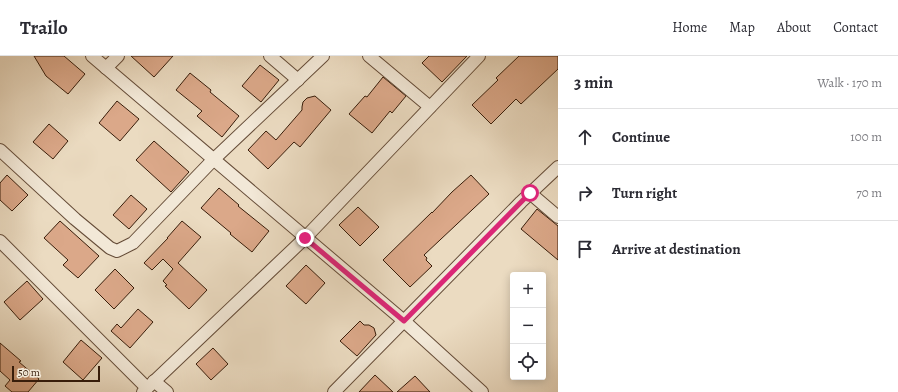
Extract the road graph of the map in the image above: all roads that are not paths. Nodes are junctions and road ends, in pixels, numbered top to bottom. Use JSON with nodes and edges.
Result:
{"nodes":[{"id":1,"x":92,"y":56,"type":"edge"},
{"id":2,"x":118,"y":56,"type":"edge"},
{"id":3,"x":270,"y":56,"type":"edge"},
{"id":4,"x":323,"y":56,"type":"edge"},
{"id":5,"x":369,"y":56,"type":"edge"},
{"id":6,"x":479,"y":56,"type":"edge"},
{"id":7,"x":106,"y":68,"type":"junction"},
{"id":8,"x":298,"y":80,"type":"junction"},
{"id":9,"x":430,"y":107,"type":"junction"},
{"id":10,"x":0,"y":150,"type":"edge"},
{"id":11,"x":213,"y":160,"type":"junction"},
{"id":12,"x":558,"y":167,"type":"edge"},
{"id":13,"x":530,"y":193,"type":"junction"},
{"id":14,"x":558,"y":217,"type":"edge"},
{"id":15,"x":305,"y":238,"type":"junction"},
{"id":16,"x":0,"y":241,"type":"edge"},
{"id":17,"x":404,"y":321,"type":"junction"},
{"id":18,"x":148,"y":387,"type":"edge"},
{"id":19,"x":167,"y":392,"type":"edge"},
{"id":20,"x":334,"y":392,"type":"edge"},
{"id":21,"x":482,"y":392,"type":"edge"}],
"edges":[{"from":1,"to":7,"type":"street"},
{"from":2,"to":7,"type":"street"},
{"from":3,"to":8,"type":"street"},
{"from":4,"to":8,"type":"street"},
{"from":5,"to":9,"type":"street"},
{"from":6,"to":9,"type":"street"},
{"from":7,"to":11,"type":"street"},
{"from":8,"to":11,"type":"street"},
{"from":9,"to":15,"type":"street"},
{"from":10,"to":11,"type":"street"},
{"from":11,"to":15,"type":"street"},
{"from":12,"to":13,"type":"street"},
{"from":13,"to":14,"type":"street"},
{"from":13,"to":17,"type":"street"},
{"from":15,"to":17,"type":"street"},
{"from":15,"to":18,"type":"street"},
{"from":16,"to":18,"type":"street"},
{"from":17,"to":20,"type":"street"},
{"from":17,"to":21,"type":"street"},
{"from":18,"to":19,"type":"street"}]}
